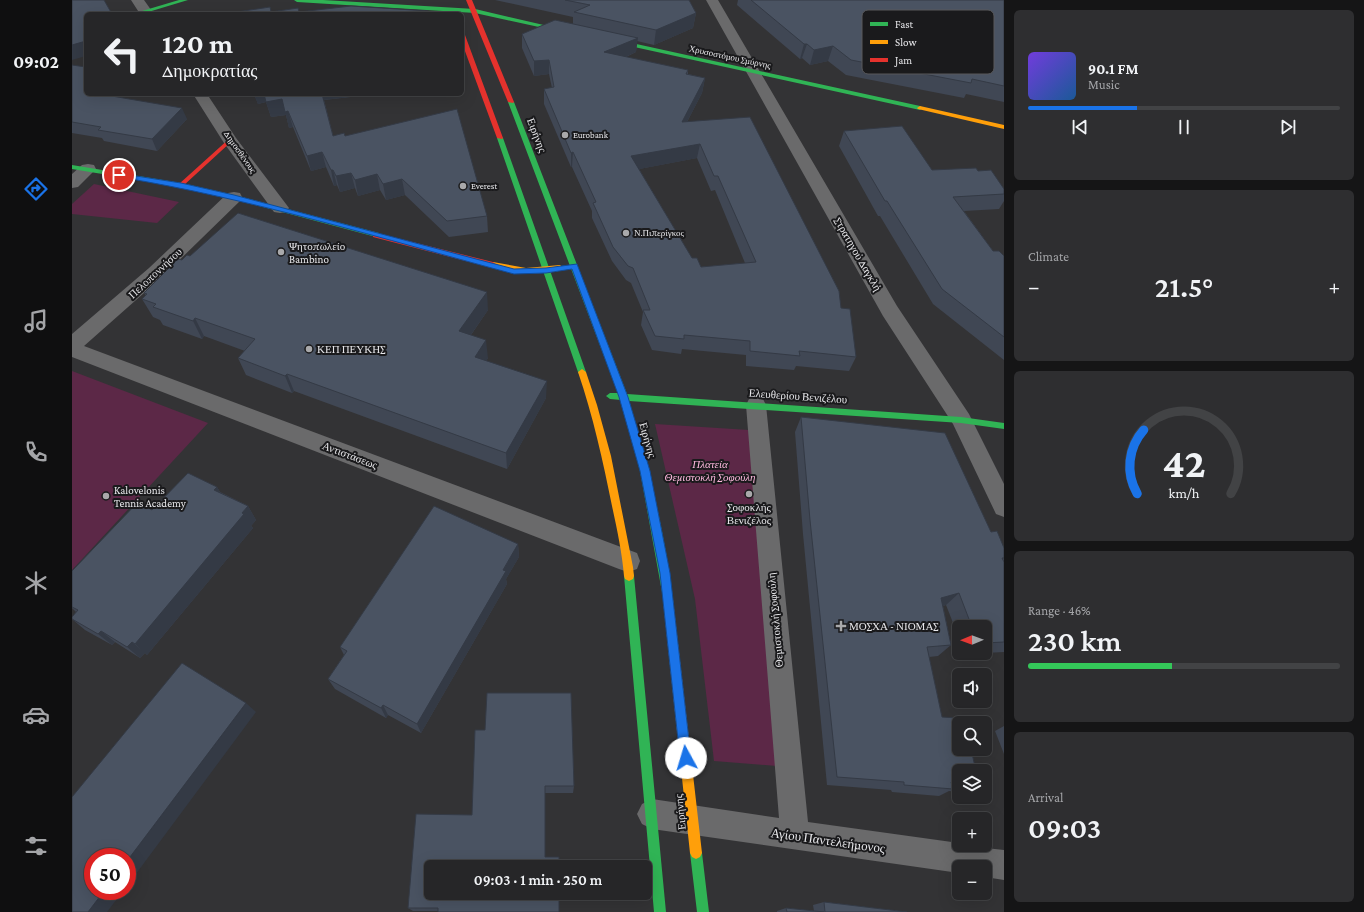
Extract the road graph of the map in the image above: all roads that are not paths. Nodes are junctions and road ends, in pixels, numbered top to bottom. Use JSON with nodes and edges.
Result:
{"nodes":[{"id":1,"x":137,"y":0,"type":"edge"},
{"id":2,"x":185,"y":0,"type":"edge"},
{"id":3,"x":297,"y":0,"type":"edge"},
{"id":4,"x":447,"y":0,"type":"edge"},
{"id":5,"x":469,"y":0,"type":"edge"},
{"id":6,"x":712,"y":0,"type":"edge"},
{"id":7,"x":475,"y":11,"type":"junction"},
{"id":8,"x":145,"y":12,"type":"edge"},
{"id":9,"x":149,"y":12,"type":"edge"},
{"id":10,"x":452,"y":12,"type":"edge"},
{"id":11,"x":578,"y":33,"type":"edge"},
{"id":12,"x":601,"y":38,"type":"edge"},
{"id":13,"x":464,"y":40,"type":"edge"},
{"id":14,"x":754,"y":73,"type":"junction"},
{"id":15,"x":201,"y":96,"type":"edge"},
{"id":16,"x":1004,"y":127,"type":"edge"},
{"id":17,"x":230,"y":140,"type":"junction"},
{"id":18,"x":72,"y":167,"type":"edge"},
{"id":19,"x":88,"y":169,"type":"junction"},
{"id":20,"x":72,"y":182,"type":"edge"},
{"id":21,"x":181,"y":185,"type":"junction"},
{"id":22,"x":234,"y":197,"type":"junction"},
{"id":23,"x":280,"y":208,"type":"junction"},
{"id":24,"x":575,"y":266,"type":"junction"},
{"id":25,"x":546,"y":271,"type":"junction"},
{"id":26,"x":72,"y":345,"type":"edge"},
{"id":27,"x":72,"y":350,"type":"edge"},
{"id":28,"x":597,"y":394,"type":"junction"},
{"id":29,"x":624,"y":397,"type":"junction"},
{"id":30,"x":756,"y":405,"type":"junction"},
{"id":31,"x":961,"y":420,"type":"junction"},
{"id":32,"x":1004,"y":426,"type":"edge"},
{"id":33,"x":1004,"y":508,"type":"edge"},
{"id":34,"x":628,"y":561,"type":"junction"},
{"id":35,"x":652,"y":814,"type":"junction"},
{"id":36,"x":692,"y":819,"type":"junction"},
{"id":37,"x":795,"y":835,"type":"junction"},
{"id":38,"x":1004,"y":865,"type":"edge"},
{"id":39,"x":660,"y":912,"type":"edge"},
{"id":40,"x":703,"y":912,"type":"edge"}],
"edges":[{"from":1,"to":8,"type":"street"},
{"from":2,"to":9,"type":"main road"},
{"from":3,"to":10,"type":"main road"},
{"from":4,"to":10,"type":"main road"},
{"from":5,"to":7,"type":"main road","name":"Ειρήνης"},
{"from":6,"to":14,"type":"street","name":"Στρατηγού Δαγκλή"},
{"from":7,"to":10,"type":"main road"},
{"from":7,"to":11,"type":"main road"},
{"from":7,"to":24,"type":"main road","name":"Ειρήνης"},
{"from":12,"to":14,"type":"main road","name":"Χρυσοστόμου Σμύρνης"},
{"from":13,"to":25,"type":"main road"},
{"from":14,"to":16,"type":"main road","name":"Χρυσοστόμου Σμύρνης"},
{"from":14,"to":31,"type":"street","name":"Στρατηγού Δαγκλή"},
{"from":15,"to":17,"type":"street","name":"Δημοσθένους"},
{"from":17,"to":21,"type":"main road"},
{"from":17,"to":23,"type":"street","name":"Δημοσθένους"},
{"from":18,"to":19,"type":"main road"},
{"from":19,"to":20,"type":"street"},
{"from":19,"to":21,"type":"main road"},
{"from":21,"to":22,"type":"main road"},
{"from":22,"to":23,"type":"main road"},
{"from":22,"to":26,"type":"street","name":"Πελοποννήσου"},
{"from":23,"to":25,"type":"main road"},
{"from":24,"to":25,"type":"main road"},
{"from":24,"to":29,"type":"main road","name":"Ειρήνης"},
{"from":25,"to":28,"type":"main road"},
{"from":27,"to":34,"type":"street","name":"Αντιστάσεως"},
{"from":28,"to":29,"type":"main road","name":"Ελευθερίου Βενιζέλου"},
{"from":28,"to":34,"type":"main road"},
{"from":29,"to":30,"type":"main road","name":"Ελευθερίου Βενιζέλου"},
{"from":29,"to":36,"type":"main road","name":"Ειρήνης"},
{"from":30,"to":31,"type":"main road","name":"Ελευθερίου Βενιζέλου"},
{"from":30,"to":37,"type":"street","name":"Θεμιστοκλή Σοφούλη"},
{"from":31,"to":32,"type":"main road","name":"Ελευθερίου Βενιζέλου"},
{"from":31,"to":33,"type":"street","name":"Στρατηγού Δαγκλή"},
{"from":34,"to":35,"type":"main road"},
{"from":35,"to":36,"type":"street","name":"Αγίου Παντελεήμονος"},
{"from":35,"to":39,"type":"main road"},
{"from":36,"to":37,"type":"street","name":"Αγίου Παντελεήμονος"},
{"from":36,"to":40,"type":"main road","name":"Ειρήνης"},
{"from":37,"to":38,"type":"street","name":"Αγίου Παντελεήμονος"}]}
